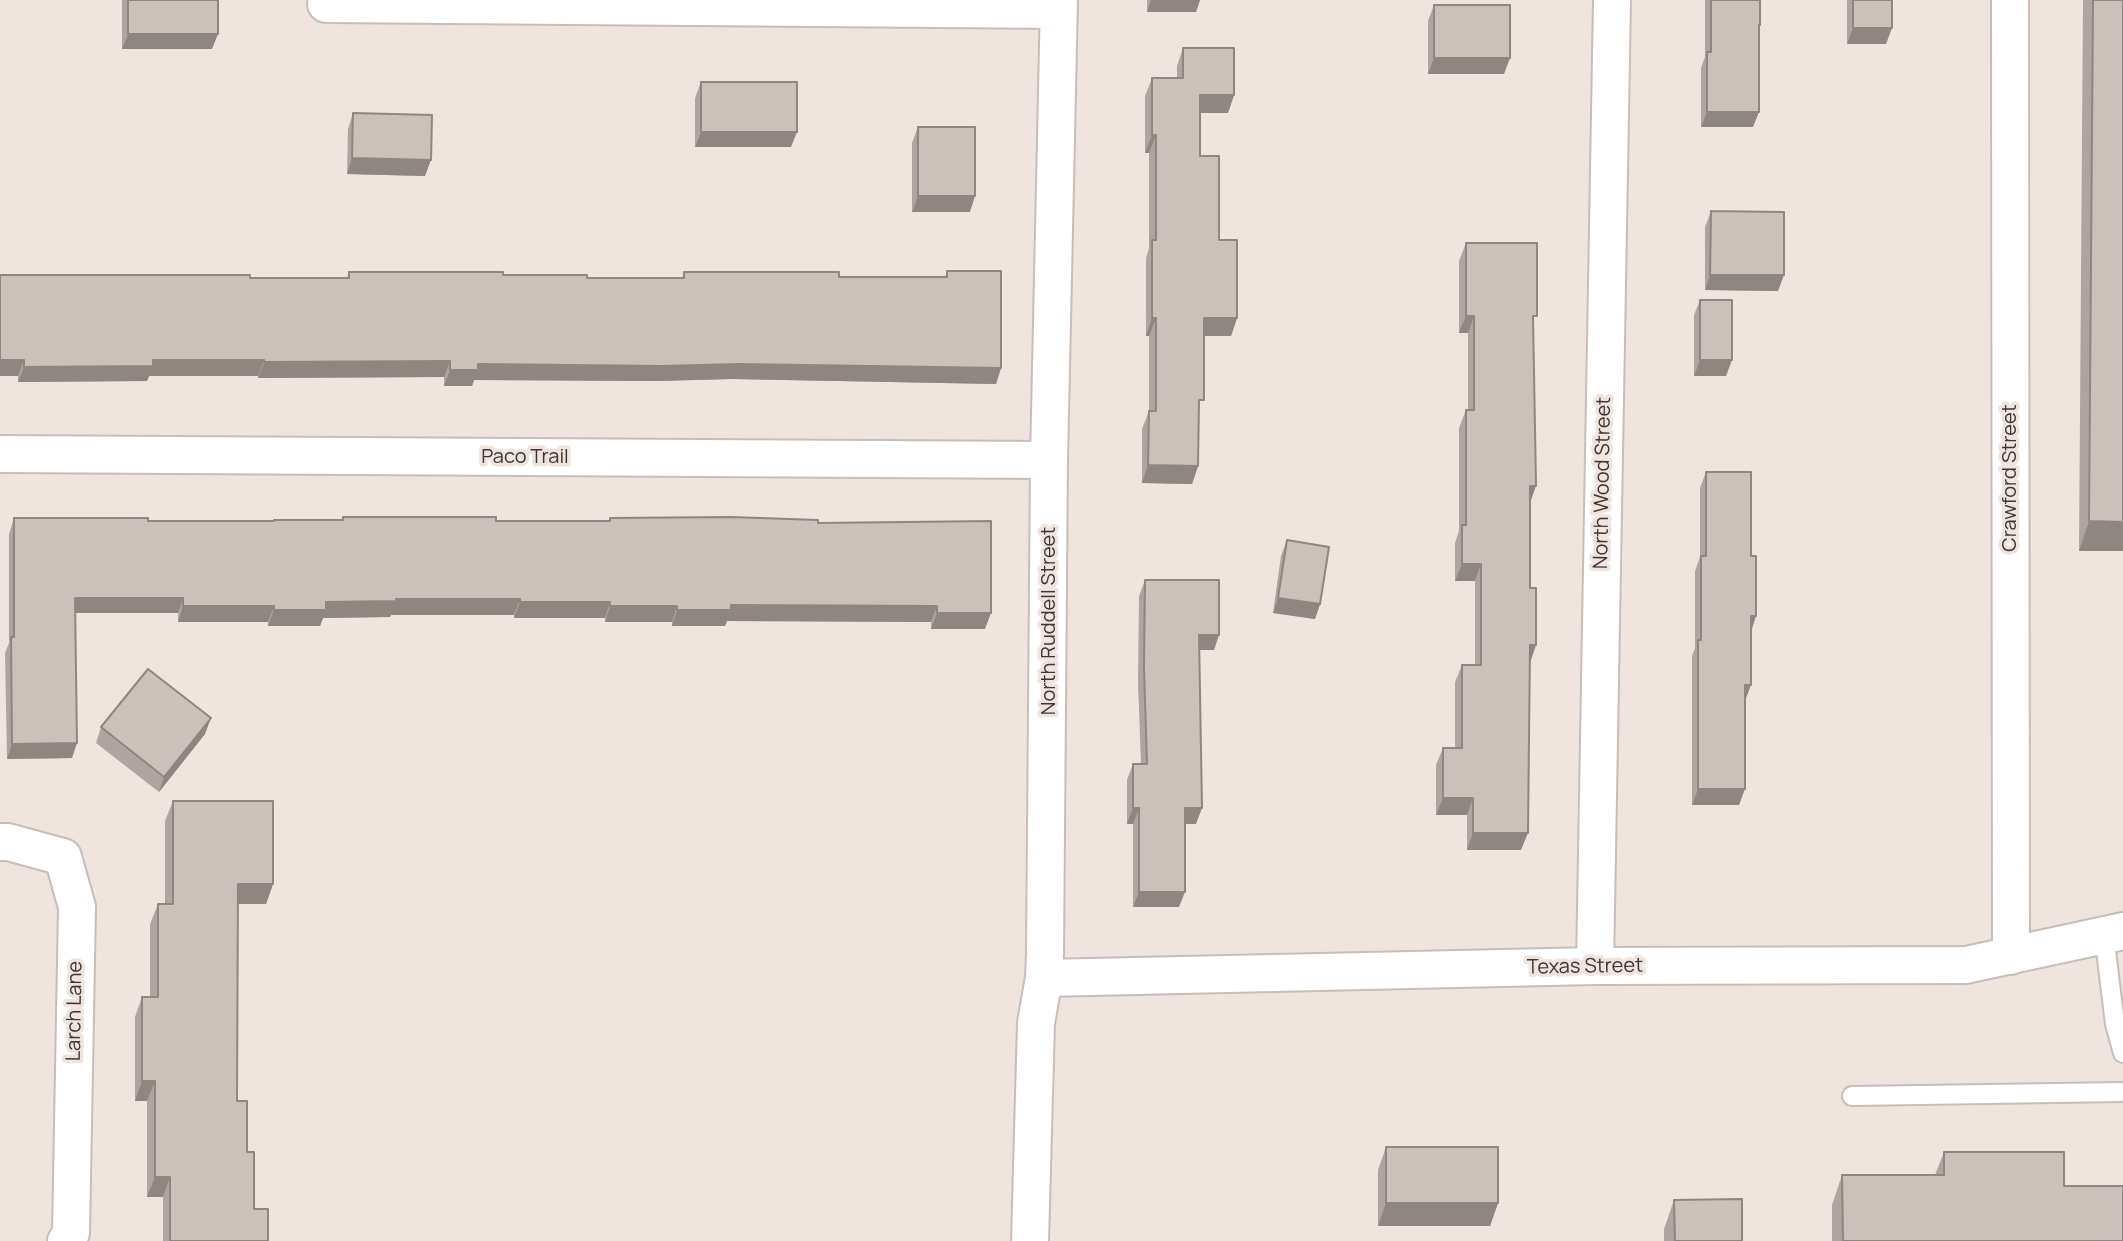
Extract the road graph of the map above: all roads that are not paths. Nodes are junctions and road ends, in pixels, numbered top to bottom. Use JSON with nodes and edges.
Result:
{"nodes":[{"id":1,"x":1612,"y":0,"type":"edge"},
{"id":2,"x":2010,"y":0,"type":"edge"},
{"id":3,"x":326,"y":4,"type":"dead end"},
{"id":4,"x":1059,"y":5,"type":"edge"},
{"id":5,"x":0,"y":454,"type":"edge"},
{"id":6,"x":1049,"y":460,"type":"junction"},
{"id":7,"x":0,"y":842,"type":"edge"},
{"id":8,"x":2113,"y":933,"type":"edge"},
{"id":9,"x":2011,"y":956,"type":"junction"},
{"id":10,"x":1595,"y":966,"type":"junction"},
{"id":11,"x":1044,"y":978,"type":"junction"},
{"id":12,"x":2123,"y":1053,"type":"edge"},
{"id":13,"x":2123,"y":1092,"type":"edge"},
{"id":14,"x":1852,"y":1096,"type":"dead end"},
{"id":15,"x":68,"y":1237,"type":"edge"},
{"id":16,"x":1030,"y":1241,"type":"edge"}],
"edges":[{"from":1,"to":10,"type":"street","name":"North Wood Street"},
{"from":2,"to":9,"type":"street","name":"Crawford Street"},
{"from":3,"to":4,"type":"street"},
{"from":4,"to":6,"type":"street","name":"North Ruddell Street"},
{"from":5,"to":6,"type":"street","name":"Paco Trail"},
{"from":6,"to":11,"type":"street","name":"North Ruddell Street"},
{"from":7,"to":15,"type":"street","name":"Larch Lane"},
{"from":8,"to":9,"type":"street","name":"Texas Street"},
{"from":8,"to":12,"type":"lane"},
{"from":9,"to":10,"type":"street","name":"Texas Street"},
{"from":10,"to":11,"type":"street","name":"Texas Street"},
{"from":11,"to":16,"type":"street","name":"North Ruddell Street"},
{"from":13,"to":14,"type":"lane"}]}
